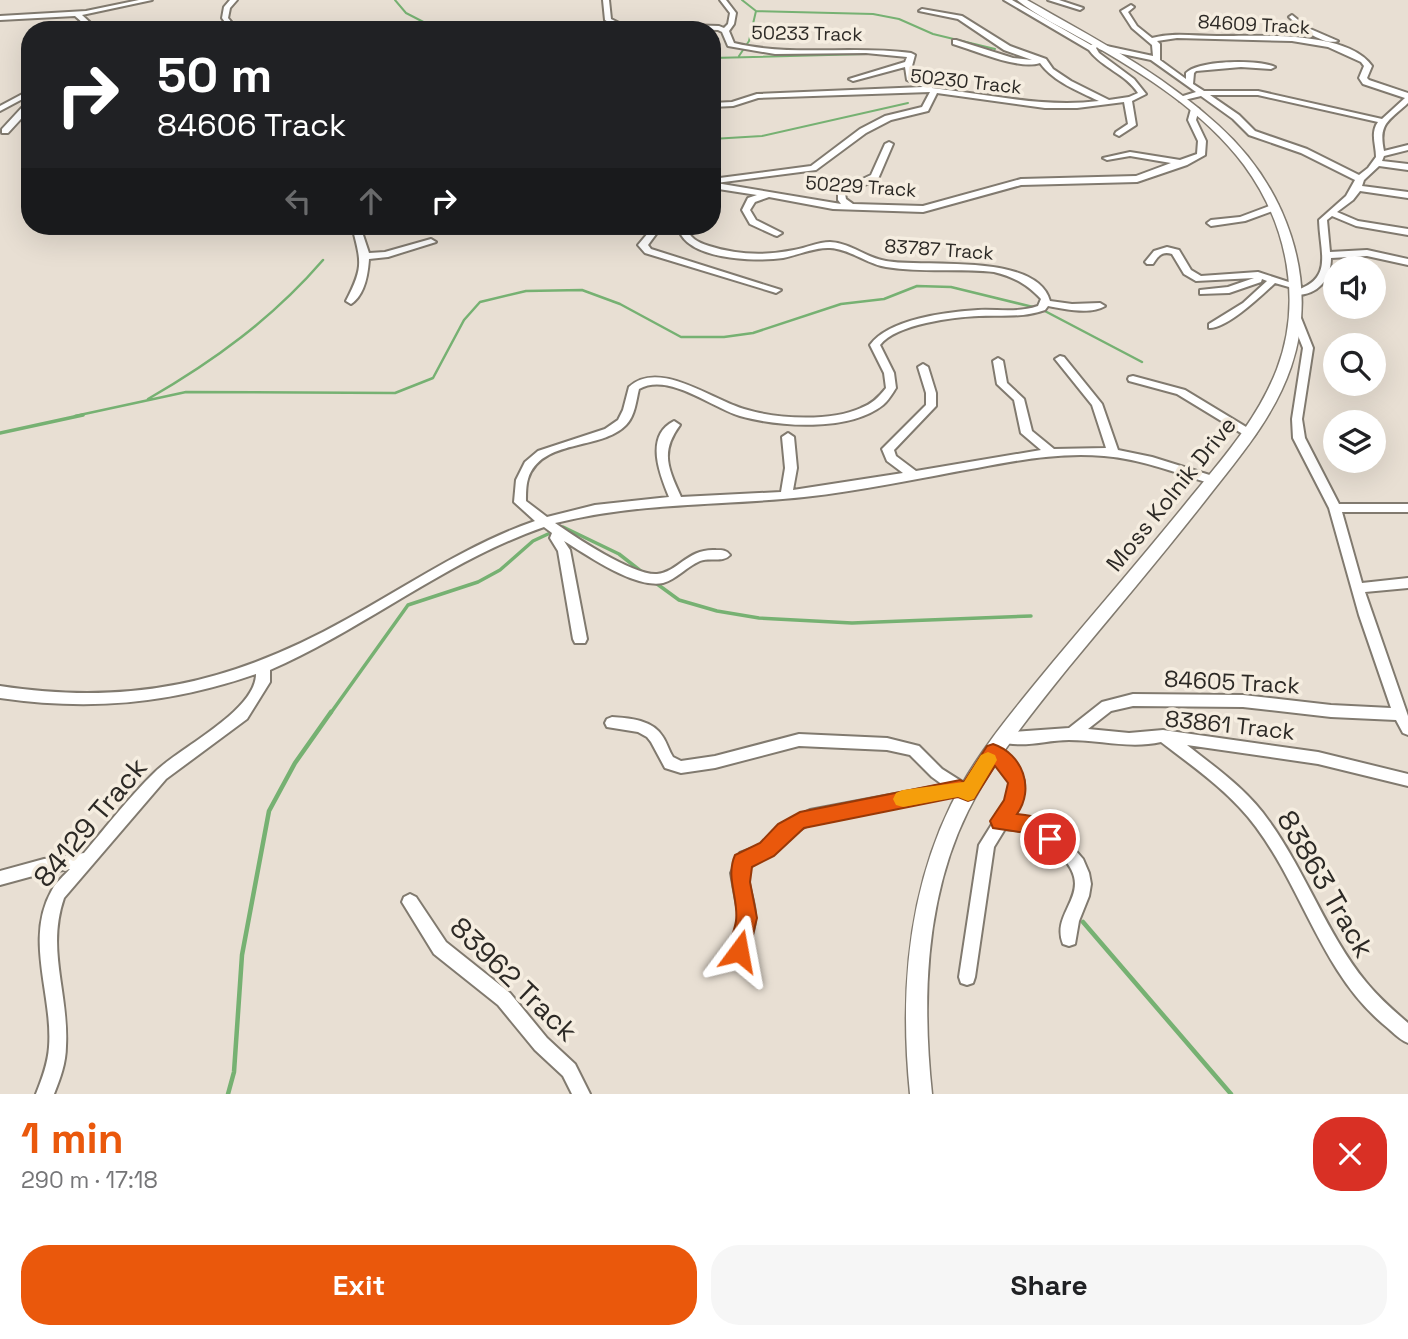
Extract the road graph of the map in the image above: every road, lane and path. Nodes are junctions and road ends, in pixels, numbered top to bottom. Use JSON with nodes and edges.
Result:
{"nodes":[{"id":1,"x":149,"y":0,"type":"edge"},
{"id":2,"x":234,"y":0,"type":"edge"},
{"id":3,"x":606,"y":0,"type":"edge"},
{"id":4,"x":723,"y":0,"type":"edge"},
{"id":5,"x":1007,"y":0,"type":"edge"},
{"id":6,"x":1021,"y":0,"type":"edge"},
{"id":7,"x":1051,"y":0,"type":"edge"},
{"id":8,"x":1131,"y":7,"type":"dead end"},
{"id":9,"x":1080,"y":8,"type":"dead end"},
{"id":10,"x":922,"y":11,"type":"dead end"},
{"id":11,"x":76,"y":13,"type":"junction"},
{"id":12,"x":1292,"y":17,"type":"dead end"},
{"id":13,"x":0,"y":18,"type":"edge"},
{"id":14,"x":85,"y":21,"type":"edge"},
{"id":15,"x":228,"y":21,"type":"edge"},
{"id":16,"x":610,"y":21,"type":"edge"},
{"id":17,"x":721,"y":30,"type":"edge"},
{"id":18,"x":725,"y":31,"type":"junction"},
{"id":19,"x":1152,"y":40,"type":"junction"},
{"id":20,"x":956,"y":42,"type":"dead end"},
{"id":21,"x":1097,"y":46,"type":"junction"},
{"id":22,"x":1351,"y":53,"type":"junction"},
{"id":23,"x":1156,"y":60,"type":"junction"},
{"id":24,"x":908,"y":64,"type":"junction"},
{"id":25,"x":1046,"y":64,"type":"junction"},
{"id":26,"x":1271,"y":67,"type":"dead end"},
{"id":27,"x":853,"y":79,"type":"dead end"},
{"id":28,"x":1190,"y":83,"type":"junction"},
{"id":29,"x":933,"y":90,"type":"junction"},
{"id":30,"x":1202,"y":93,"type":"junction"},
{"id":31,"x":21,"y":97,"type":"edge"},
{"id":32,"x":1408,"y":97,"type":"edge"},
{"id":33,"x":1128,"y":100,"type":"junction"},
{"id":34,"x":1108,"y":102,"type":"junction"},
{"id":35,"x":1189,"y":102,"type":"junction"},
{"id":36,"x":721,"y":105,"type":"edge"},
{"id":37,"x":1217,"y":106,"type":"junction"},
{"id":38,"x":0,"y":109,"type":"edge"},
{"id":39,"x":21,"y":114,"type":"edge"},
{"id":40,"x":1382,"y":121,"type":"junction"},
{"id":41,"x":5,"y":131,"type":"dead end"},
{"id":42,"x":1119,"y":134,"type":"dead end"},
{"id":43,"x":889,"y":144,"type":"dead end"},
{"id":44,"x":1408,"y":147,"type":"edge"},
{"id":45,"x":1107,"y":158,"type":"dead end"},
{"id":46,"x":1379,"y":159,"type":"junction"},
{"id":47,"x":1184,"y":163,"type":"junction"},
{"id":48,"x":1408,"y":167,"type":"edge"},
{"id":49,"x":721,"y":182,"type":"edge"},
{"id":50,"x":1359,"y":183,"type":"junction"},
{"id":51,"x":721,"y":185,"type":"edge"},
{"id":52,"x":772,"y":195,"type":"junction"},
{"id":53,"x":1408,"y":195,"type":"edge"},
{"id":54,"x":850,"y":206,"type":"junction"},
{"id":55,"x":1275,"y":207,"type":"junction"},
{"id":56,"x":1332,"y":213,"type":"junction"},
{"id":57,"x":1211,"y":223,"type":"dead end"},
{"id":58,"x":1408,"y":232,"type":"edge"},
{"id":59,"x":777,"y":233,"type":"dead end"},
{"id":60,"x":359,"y":235,"type":"edge"},
{"id":61,"x":651,"y":235,"type":"edge"},
{"id":62,"x":684,"y":235,"type":"edge"},
{"id":63,"x":431,"y":242,"type":"dead end"},
{"id":64,"x":1327,"y":255,"type":"junction"},
{"id":65,"x":365,"y":256,"type":"junction"},
{"id":66,"x":1150,"y":262,"type":"dead end"},
{"id":67,"x":1408,"y":262,"type":"edge"},
{"id":68,"x":1287,"y":285,"type":"junction"},
{"id":69,"x":776,"y":290,"type":"dead end"},
{"id":70,"x":1203,"y":292,"type":"dead end"},
{"id":71,"x":351,"y":302,"type":"dead end"},
{"id":72,"x":1045,"y":303,"type":"junction"},
{"id":73,"x":1100,"y":306,"type":"dead end"},
{"id":74,"x":1296,"y":318,"type":"junction"},
{"id":75,"x":1213,"y":326,"type":"dead end"},
{"id":76,"x":1060,"y":359,"type":"dead end"},
{"id":77,"x":998,"y":360,"type":"dead end"},
{"id":78,"x":923,"y":368,"type":"dead end"},
{"id":79,"x":1133,"y":379,"type":"dead end"},
{"id":80,"x":674,"y":425,"type":"dead end"},
{"id":81,"x":1250,"y":433,"type":"junction"},
{"id":82,"x":788,"y":437,"type":"dead end"},
{"id":83,"x":1051,"y":452,"type":"junction"},
{"id":84,"x":1113,"y":453,"type":"junction"},
{"id":85,"x":913,"y":475,"type":"junction"},
{"id":86,"x":1212,"y":480,"type":"junction"},
{"id":87,"x":786,"y":495,"type":"junction"},
{"id":88,"x":676,"y":499,"type":"junction"},
{"id":89,"x":1335,"y":508,"type":"junction"},
{"id":90,"x":1408,"y":508,"type":"edge"},
{"id":91,"x":543,"y":523,"type":"junction"},
{"id":92,"x":558,"y":533,"type":"junction"},
{"id":93,"x":724,"y":555,"type":"dead end"},
{"id":94,"x":1408,"y":583,"type":"edge"},
{"id":95,"x":1357,"y":588,"type":"junction"},
{"id":96,"x":580,"y":639,"type":"dead end"},
{"id":97,"x":263,"y":666,"type":"junction"},
{"id":98,"x":0,"y":692,"type":"edge"},
{"id":99,"x":1404,"y":721,"type":"edge"},
{"id":100,"x":612,"y":723,"type":"dead end"},
{"id":101,"x":1072,"y":734,"type":"junction"},
{"id":102,"x":1163,"y":736,"type":"junction"},
{"id":103,"x":1004,"y":737,"type":"junction"},
{"id":104,"x":993,"y":752,"type":"junction"},
{"id":105,"x":1408,"y":780,"type":"edge"},
{"id":106,"x":964,"y":791,"type":"junction"},
{"id":107,"x":1000,"y":821,"type":"junction"},
{"id":108,"x":89,"y":859,"type":"junction"},
{"id":109,"x":0,"y":878,"type":"edge"},
{"id":110,"x":411,"y":902,"type":"dead end"},
{"id":111,"x":1069,"y":938,"type":"dead end"},
{"id":112,"x":739,"y":951,"type":"dead end"},
{"id":113,"x":967,"y":976,"type":"dead end"},
{"id":114,"x":1408,"y":1034,"type":"edge"},
{"id":115,"x":45,"y":1094,"type":"edge"},
{"id":116,"x":581,"y":1094,"type":"edge"},
{"id":117,"x":921,"y":1094,"type":"edge"}],
"edges":[{"from":1,"to":11,"type":"street"},
{"from":2,"to":15,"type":"street"},
{"from":3,"to":16,"type":"street","name":"50233 Track"},
{"from":4,"to":18,"type":"street"},
{"from":5,"to":21,"type":"street"},
{"from":6,"to":21,"type":"main road","name":"Moss Kolnik Drive"},
{"from":7,"to":9,"type":"street"},
{"from":8,"to":19,"type":"street"},
{"from":10,"to":25,"type":"street"},
{"from":11,"to":13,"type":"street"},
{"from":11,"to":14,"type":"street"},
{"from":12,"to":22,"type":"street"},
{"from":17,"to":18,"type":"street","name":"50233 Track"},
{"from":18,"to":24,"type":"street","name":"50233 Track"},
{"from":19,"to":22,"type":"street","name":"84609 Track"},
{"from":19,"to":23,"type":"street"},
{"from":20,"to":25,"type":"street"},
{"from":21,"to":23,"type":"street"},
{"from":21,"to":33,"type":"street"},
{"from":21,"to":35,"type":"main road","name":"Moss Kolnik Drive"},
{"from":22,"to":32,"type":"street"},
{"from":23,"to":28,"type":"street"},
{"from":24,"to":27,"type":"street"},
{"from":24,"to":29,"type":"street"},
{"from":25,"to":34,"type":"street"},
{"from":26,"to":28,"type":"street"},
{"from":28,"to":30,"type":"street"},
{"from":29,"to":34,"type":"street","name":"50230 Track"},
{"from":29,"to":36,"type":"street","name":"50230 Track"},
{"from":29,"to":49,"type":"street"},
{"from":30,"to":35,"type":"street"},
{"from":30,"to":37,"type":"street"},
{"from":30,"to":40,"type":"street"},
{"from":31,"to":38,"type":"street"},
{"from":32,"to":40,"type":"street"},
{"from":33,"to":34,"type":"street","name":"50230 Track"},
{"from":33,"to":42,"type":"street"},
{"from":35,"to":37,"type":"street"},
{"from":35,"to":47,"type":"street"},
{"from":35,"to":55,"type":"main road","name":"Moss Kolnik Drive"},
{"from":37,"to":50,"type":"street"},
{"from":39,"to":41,"type":"street"},
{"from":40,"to":46,"type":"street"},
{"from":43,"to":54,"type":"street"},
{"from":44,"to":46,"type":"street"},
{"from":45,"to":47,"type":"street"},
{"from":46,"to":48,"type":"street"},
{"from":46,"to":50,"type":"street"},
{"from":47,"to":54,"type":"street","name":"50229 Track"},
{"from":50,"to":53,"type":"street"},
{"from":50,"to":56,"type":"street"},
{"from":51,"to":52,"type":"street","name":"50229 Track"},
{"from":52,"to":54,"type":"street","name":"50229 Track"},
{"from":52,"to":59,"type":"street"},
{"from":55,"to":57,"type":"street"},
{"from":55,"to":68,"type":"main road","name":"Moss Kolnik Drive"},
{"from":56,"to":58,"type":"street"},
{"from":56,"to":64,"type":"street"},
{"from":60,"to":65,"type":"street"},
{"from":61,"to":69,"type":"street"},
{"from":62,"to":72,"type":"street","name":"83787 Track"},
{"from":63,"to":65,"type":"street"},
{"from":64,"to":67,"type":"street"},
{"from":64,"to":68,"type":"street"},
{"from":65,"to":71,"type":"street"},
{"from":66,"to":68,"type":"street"},
{"from":68,"to":70,"type":"street"},
{"from":68,"to":74,"type":"main road","name":"Moss Kolnik Drive"},
{"from":68,"to":75,"type":"street"},
{"from":72,"to":73,"type":"street"},
{"from":72,"to":91,"type":"street"},
{"from":74,"to":81,"type":"main road","name":"Moss Kolnik Drive"},
{"from":74,"to":89,"type":"street"},
{"from":76,"to":84,"type":"street"},
{"from":77,"to":83,"type":"street"},
{"from":78,"to":85,"type":"street"},
{"from":79,"to":81,"type":"street"},
{"from":80,"to":88,"type":"street"},
{"from":81,"to":86,"type":"main road","name":"Moss Kolnik Drive"},
{"from":82,"to":87,"type":"street"},
{"from":83,"to":84,"type":"street"},
{"from":83,"to":85,"type":"street"},
{"from":84,"to":86,"type":"street"},
{"from":85,"to":87,"type":"street"},
{"from":86,"to":103,"type":"main road","name":"Moss Kolnik Drive"},
{"from":87,"to":88,"type":"street"},
{"from":88,"to":91,"type":"street"},
{"from":89,"to":90,"type":"street"},
{"from":89,"to":95,"type":"street"},
{"from":91,"to":92,"type":"street"},
{"from":91,"to":97,"type":"street"},
{"from":92,"to":93,"type":"street"},
{"from":92,"to":96,"type":"street"},
{"from":94,"to":95,"type":"street"},
{"from":95,"to":99,"type":"street"},
{"from":97,"to":98,"type":"street"},
{"from":97,"to":108,"type":"street","name":"84129 Track"},
{"from":99,"to":101,"type":"street","name":"84605 Track"},
{"from":100,"to":106,"type":"street"},
{"from":101,"to":102,"type":"street","name":"83861 Track"},
{"from":101,"to":103,"type":"street","name":"83861 Track"},
{"from":102,"to":105,"type":"street","name":"83861 Track"},
{"from":102,"to":114,"type":"street","name":"83863 Track"},
{"from":103,"to":104,"type":"main road","name":"Moss Kolnik Drive"},
{"from":104,"to":106,"type":"main road","name":"Moss Kolnik Drive"},
{"from":104,"to":107,"type":"street"},
{"from":106,"to":112,"type":"street"},
{"from":106,"to":117,"type":"main road","name":"Moss Kolnik Drive"},
{"from":107,"to":111,"type":"street"},
{"from":107,"to":113,"type":"street"},
{"from":108,"to":109,"type":"street"},
{"from":108,"to":115,"type":"street","name":"84129 Track"},
{"from":110,"to":116,"type":"street","name":"83962 Track"}]}
